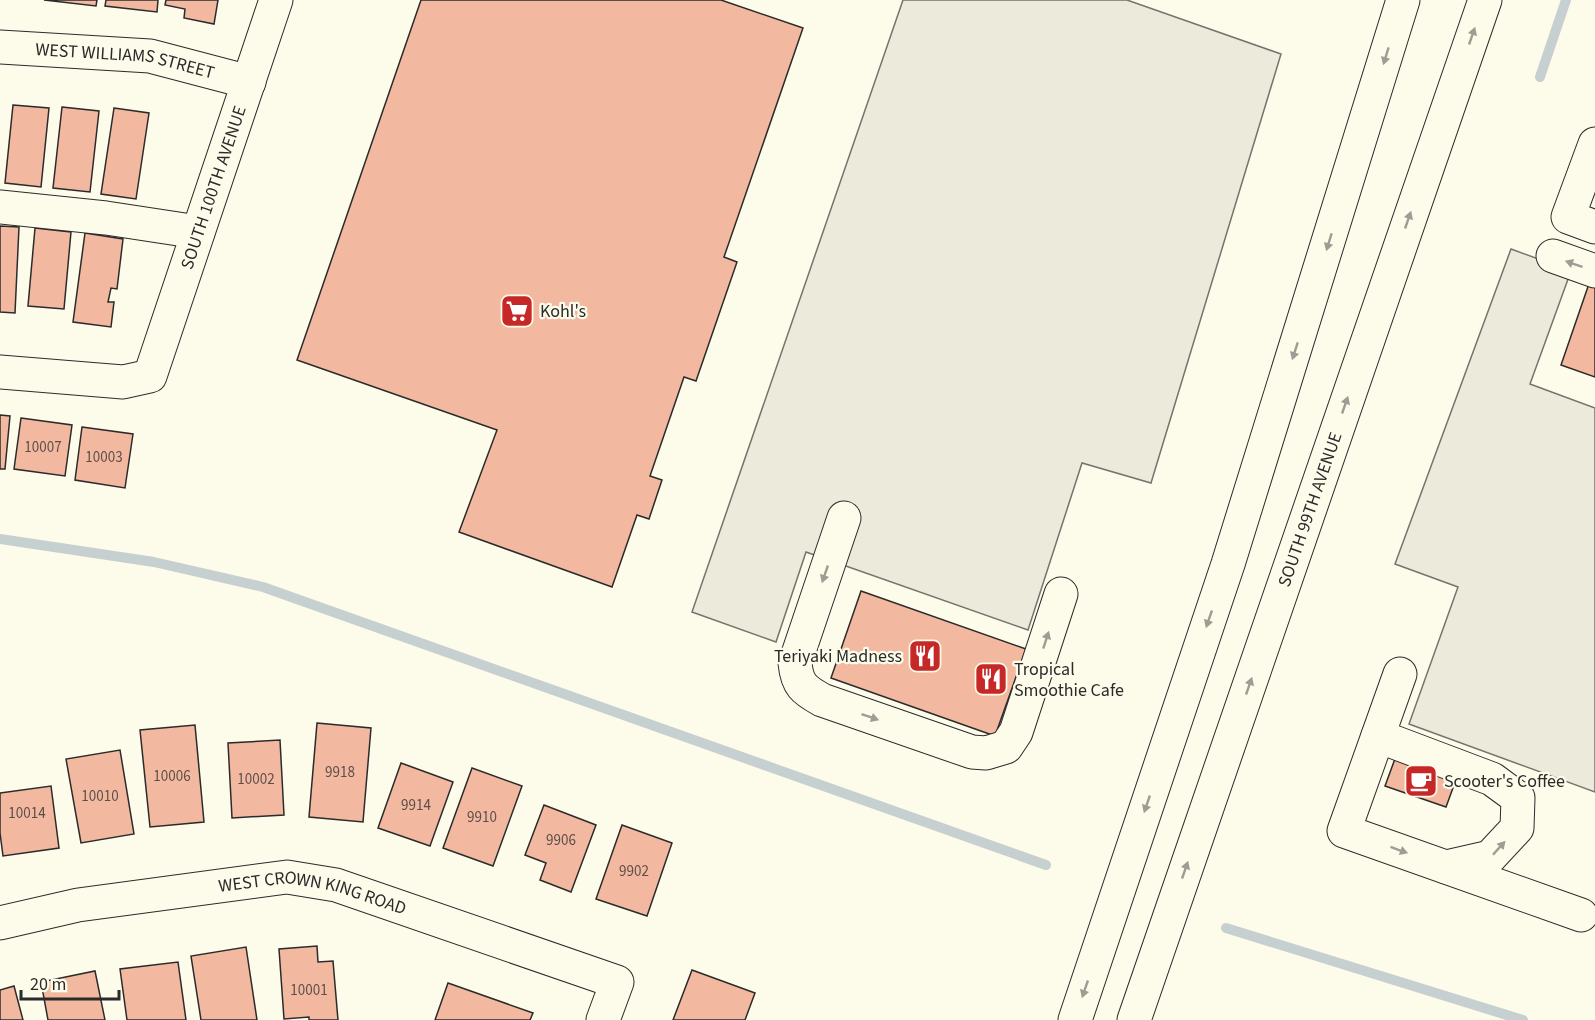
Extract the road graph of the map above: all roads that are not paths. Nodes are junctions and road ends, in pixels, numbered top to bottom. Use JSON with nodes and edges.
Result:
{"nodes":[{"id":1,"x":276,"y":0,"type":"edge"},
{"id":2,"x":1403,"y":0,"type":"edge"},
{"id":3,"x":1485,"y":0,"type":"edge"},
{"id":4,"x":0,"y":47,"type":"edge"},
{"id":5,"x":249,"y":82,"type":"junction"},
{"id":6,"x":1595,"y":144,"type":"edge"},
{"id":7,"x":0,"y":207,"type":"edge"},
{"id":8,"x":1595,"y":227,"type":"edge"},
{"id":9,"x":198,"y":232,"type":"junction"},
{"id":10,"x":1553,"y":256,"type":"dead end"},
{"id":11,"x":1595,"y":271,"type":"edge"},
{"id":12,"x":0,"y":372,"type":"edge"},
{"id":13,"x":844,"y":518,"type":"dead end"},
{"id":14,"x":1061,"y":594,"type":"dead end"},
{"id":15,"x":1400,"y":674,"type":"dead end"},
{"id":16,"x":1378,"y":736,"type":"junction"},
{"id":17,"x":1446,"y":867,"type":"junction"},
{"id":18,"x":1581,"y":915,"type":"dead end"},
{"id":19,"x":0,"y":923,"type":"edge"},
{"id":20,"x":603,"y":1020,"type":"edge"},
{"id":21,"x":1075,"y":1020,"type":"edge"},
{"id":22,"x":1134,"y":1020,"type":"edge"}],
"edges":[{"from":1,"to":5,"type":"main road","name":"SOUTH 100TH AVENUE"},
{"from":2,"to":21,"type":"main road","one_way":true},
{"from":22,"to":3,"type":"main road","name":"SOUTH 99TH AVENUE","one_way":true},
{"from":4,"to":5,"type":"main road","name":"WEST WILLIAMS STREET"},
{"from":5,"to":9,"type":"main road","name":"SOUTH 100TH AVENUE"},
{"from":6,"to":8,"type":"main road"},
{"from":7,"to":9,"type":"main road"},
{"from":9,"to":12,"type":"main road","name":"SOUTH 100TH AVENUE"},
{"from":11,"to":10,"type":"main road","one_way":true},
{"from":13,"to":14,"type":"main road","one_way":true},
{"from":15,"to":16,"type":"main road"},
{"from":16,"to":17,"type":"main road","one_way":true},
{"from":17,"to":16,"type":"main road","one_way":true},
{"from":17,"to":18,"type":"main road"},
{"from":19,"to":20,"type":"main road","name":"WEST CROWN KING ROAD"}]}
